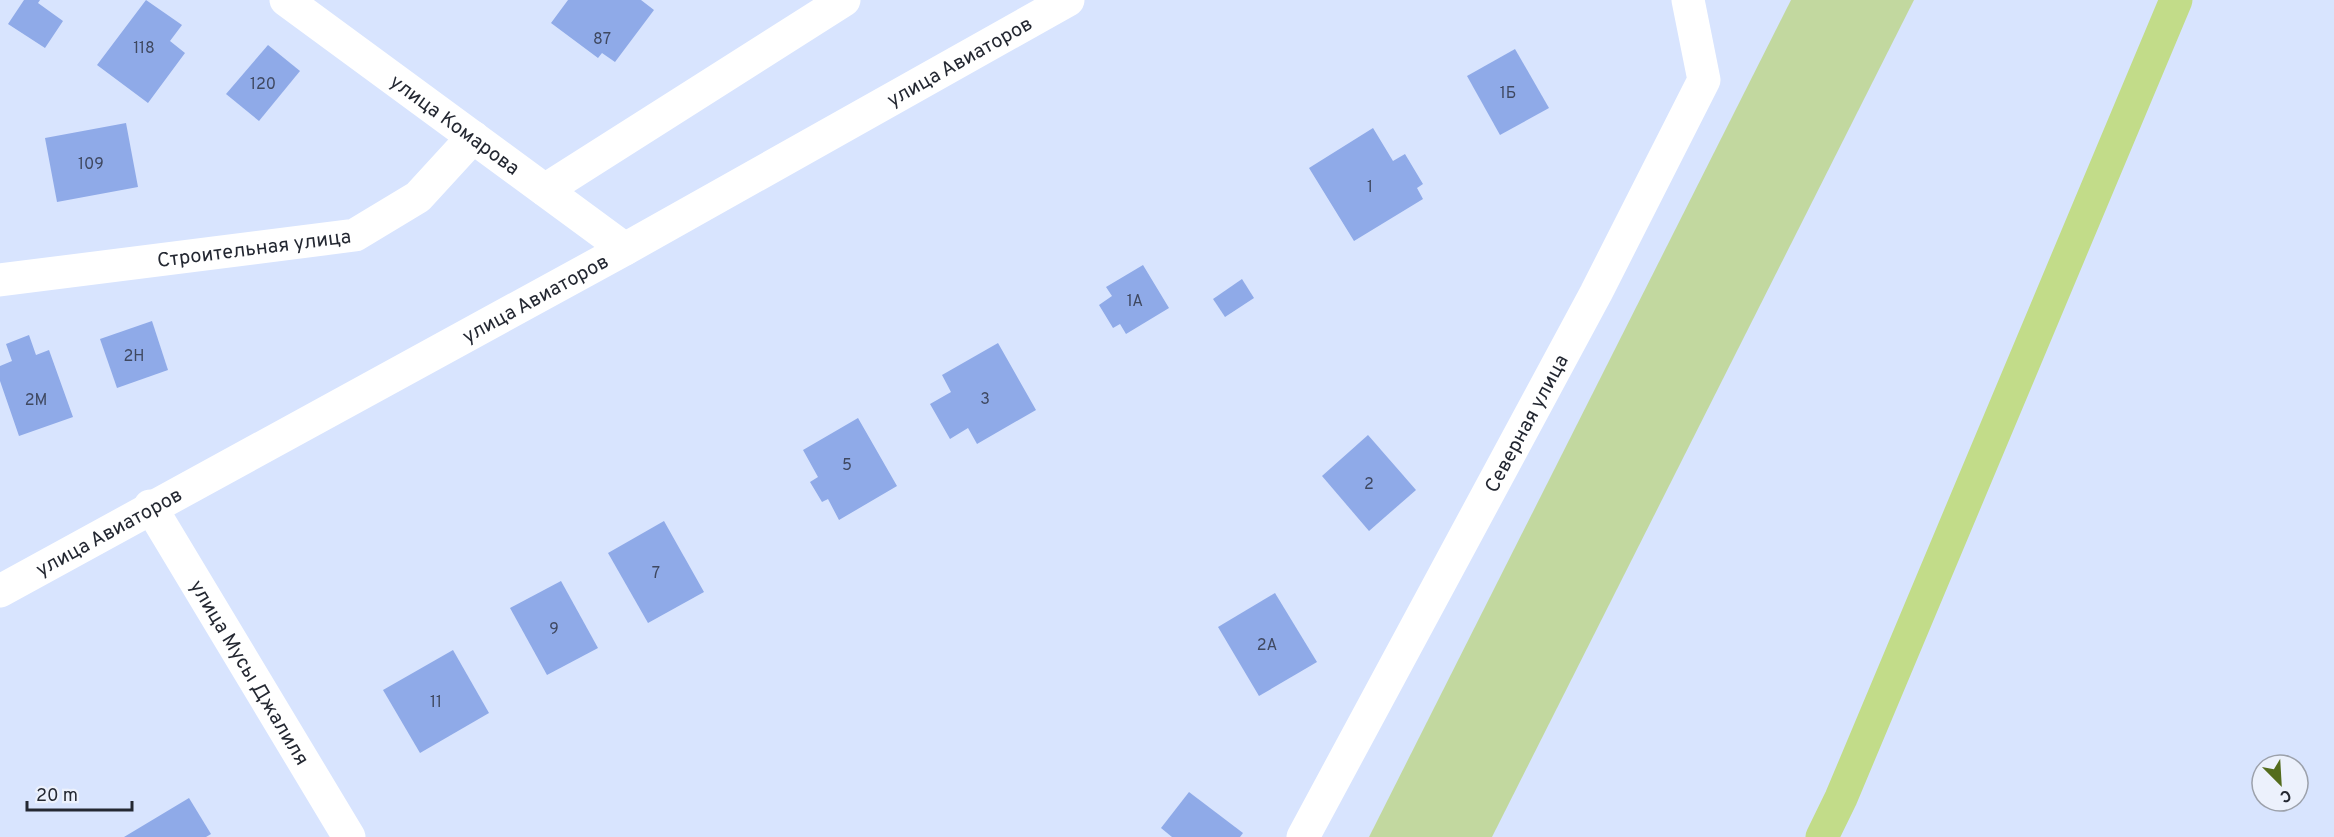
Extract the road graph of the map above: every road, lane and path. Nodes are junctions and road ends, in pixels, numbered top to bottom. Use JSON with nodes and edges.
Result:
{"nodes":[{"id":1,"x":286,"y":0,"type":"edge"},
{"id":2,"x":844,"y":0,"type":"edge"},
{"id":3,"x":1068,"y":0,"type":"edge"},
{"id":4,"x":1688,"y":0,"type":"edge"},
{"id":5,"x":2176,"y":0,"type":"edge"},
{"id":6,"x":473,"y":137,"type":"junction"},
{"id":7,"x":545,"y":190,"type":"junction"},
{"id":8,"x":625,"y":249,"type":"junction"},
{"id":9,"x":0,"y":280,"type":"edge"},
{"id":10,"x":150,"y":506,"type":"junction"},
{"id":11,"x":0,"y":591,"type":"edge"},
{"id":12,"x":349,"y":837,"type":"edge"},
{"id":13,"x":1303,"y":837,"type":"edge"},
{"id":14,"x":1822,"y":837,"type":"edge"}],
"edges":[{"from":1,"to":6,"type":"street","name":"улица Комарова"},
{"from":2,"to":7,"type":"street"},
{"from":3,"to":8,"type":"street","name":"улица Авиаторов"},
{"from":4,"to":13,"type":"street","name":"Северная улица"},
{"from":5,"to":14,"type":"main road"},
{"from":6,"to":7,"type":"street","name":"улица Комарова"},
{"from":6,"to":9,"type":"street","name":"Строительная улица"},
{"from":7,"to":8,"type":"street","name":"улица Комарова"},
{"from":8,"to":10,"type":"street","name":"улица Авиаторов"},
{"from":10,"to":11,"type":"street","name":"улица Авиаторов"},
{"from":10,"to":12,"type":"street","name":"улица Мусы Джалиля"}]}
